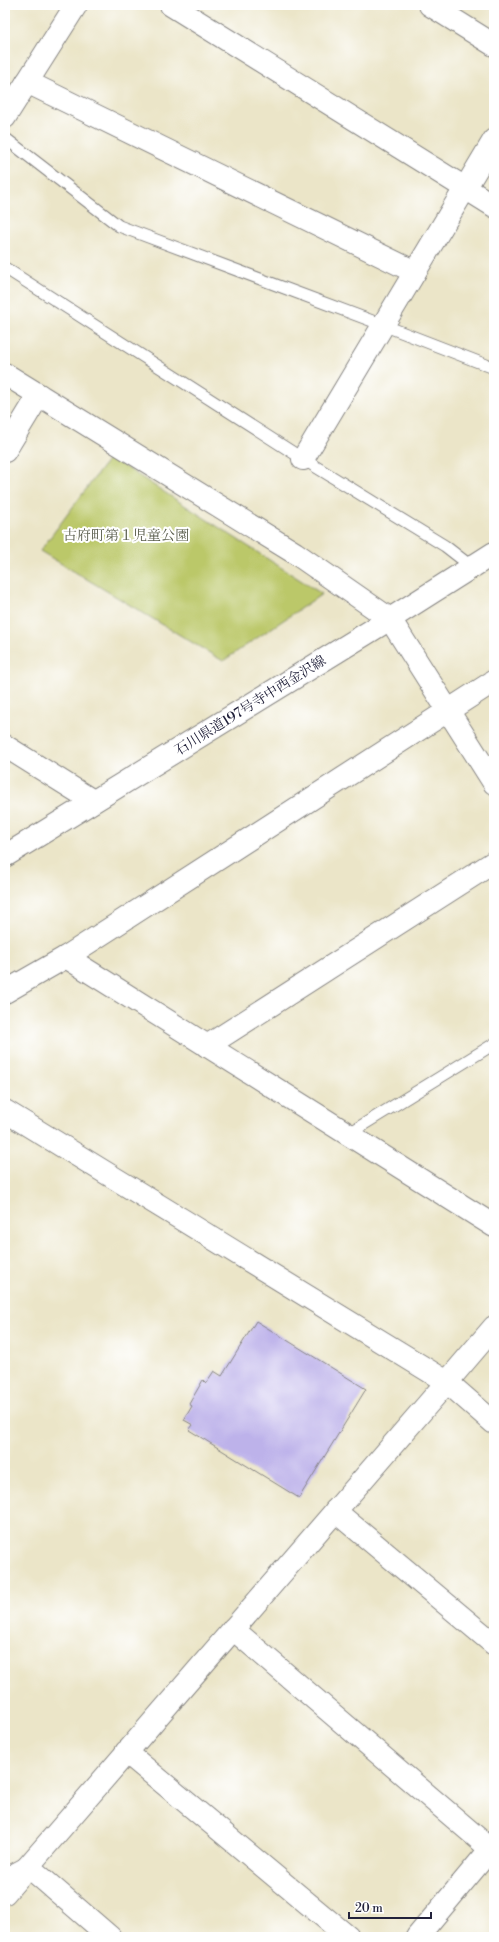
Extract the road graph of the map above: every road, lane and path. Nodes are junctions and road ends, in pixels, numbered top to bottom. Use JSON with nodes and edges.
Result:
{"nodes":[{"id":1,"x":76,"y":5,"type":"edge"},
{"id":2,"x":171,"y":5,"type":"edge"},
{"id":3,"x":430,"y":5,"type":"edge"},
{"id":4,"x":494,"y":45,"type":"edge"},
{"id":5,"x":27,"y":82,"type":"junction"},
{"id":6,"x":5,"y":117,"type":"edge"},
{"id":7,"x":5,"y":138,"type":"edge"},
{"id":8,"x":494,"y":140,"type":"edge"},
{"id":9,"x":465,"y":189,"type":"junction"},
{"id":10,"x":494,"y":206,"type":"edge"},
{"id":11,"x":5,"y":268,"type":"edge"},
{"id":12,"x":415,"y":272,"type":"junction"},
{"id":13,"x":383,"y":325,"type":"junction"},
{"id":14,"x":494,"y":368,"type":"edge"},
{"id":15,"x":5,"y":374,"type":"edge"},
{"id":16,"x":39,"y":395,"type":"junction"},
{"id":17,"x":5,"y":450,"type":"edge"},
{"id":18,"x":303,"y":459,"type":"junction"},
{"id":19,"x":494,"y":553,"type":"edge"},
{"id":20,"x":472,"y":567,"type":"junction"},
{"id":21,"x":390,"y":619,"type":"junction"},
{"id":22,"x":494,"y":681,"type":"edge"},
{"id":23,"x":449,"y":710,"type":"junction"},
{"id":24,"x":5,"y":746,"type":"edge"},
{"id":25,"x":494,"y":783,"type":"edge"},
{"id":26,"x":92,"y":801,"type":"junction"},
{"id":27,"x":5,"y":856,"type":"edge"},
{"id":28,"x":494,"y":862,"type":"edge"},
{"id":29,"x":66,"y":957,"type":"junction"},
{"id":30,"x":5,"y":992,"type":"edge"},
{"id":31,"x":494,"y":1044,"type":"edge"},
{"id":32,"x":207,"y":1046,"type":"junction"},
{"id":33,"x":5,"y":1111,"type":"edge"},
{"id":34,"x":348,"y":1134,"type":"junction"},
{"id":35,"x":494,"y":1226,"type":"edge"},
{"id":36,"x":494,"y":1326,"type":"edge"},
{"id":37,"x":447,"y":1382,"type":"junction"},
{"id":38,"x":494,"y":1423,"type":"edge"},
{"id":39,"x":335,"y":1511,"type":"junction"},
{"id":40,"x":233,"y":1629,"type":"junction"},
{"id":41,"x":494,"y":1644,"type":"edge"},
{"id":42,"x":126,"y":1752,"type":"junction"},
{"id":43,"x":493,"y":1848,"type":"edge"},
{"id":44,"x":29,"y":1867,"type":"junction"},
{"id":45,"x":5,"y":1879,"type":"edge"},
{"id":46,"x":5,"y":1893,"type":"edge"},
{"id":47,"x":110,"y":1937,"type":"edge"},
{"id":48,"x":348,"y":1937,"type":"edge"},
{"id":49,"x":417,"y":1937,"type":"edge"}],
"edges":[{"from":1,"to":5,"type":"street"},
{"from":2,"to":9,"type":"street"},
{"from":3,"to":4,"type":"street"},
{"from":5,"to":6,"type":"street"},
{"from":5,"to":12,"type":"street"},
{"from":7,"to":13,"type":"lane"},
{"from":8,"to":9,"type":"street"},
{"from":9,"to":10,"type":"street"},
{"from":9,"to":12,"type":"street"},
{"from":11,"to":18,"type":"lane"},
{"from":12,"to":13,"type":"street"},
{"from":13,"to":14,"type":"lane"},
{"from":13,"to":18,"type":"street"},
{"from":15,"to":16,"type":"street"},
{"from":16,"to":17,"type":"street"},
{"from":16,"to":21,"type":"street"},
{"from":18,"to":20,"type":"lane"},
{"from":19,"to":20,"type":"street","name":"石川県道197号寺中西金沢線"},
{"from":20,"to":21,"type":"street","name":"石川県道197号寺中西金沢線"},
{"from":21,"to":23,"type":"street"},
{"from":21,"to":26,"type":"street","name":"石川県道197号寺中西金沢線"},
{"from":22,"to":23,"type":"street"},
{"from":23,"to":25,"type":"street"},
{"from":23,"to":29,"type":"street"},
{"from":24,"to":26,"type":"street"},
{"from":26,"to":27,"type":"street","name":"石川県道197号寺中西金沢線"},
{"from":28,"to":32,"type":"street"},
{"from":29,"to":30,"type":"street"},
{"from":29,"to":32,"type":"street"},
{"from":31,"to":34,"type":"lane"},
{"from":32,"to":34,"type":"street"},
{"from":33,"to":37,"type":"street"},
{"from":34,"to":35,"type":"street"},
{"from":36,"to":37,"type":"street"},
{"from":37,"to":38,"type":"street"},
{"from":37,"to":39,"type":"street"},
{"from":39,"to":40,"type":"street"},
{"from":39,"to":41,"type":"street"},
{"from":40,"to":42,"type":"street"},
{"from":40,"to":43,"type":"street"},
{"from":42,"to":44,"type":"street"},
{"from":42,"to":48,"type":"street"},
{"from":43,"to":49,"type":"street"},
{"from":44,"to":45,"type":"street"},
{"from":44,"to":46,"type":"street"},
{"from":44,"to":47,"type":"street"}]}
